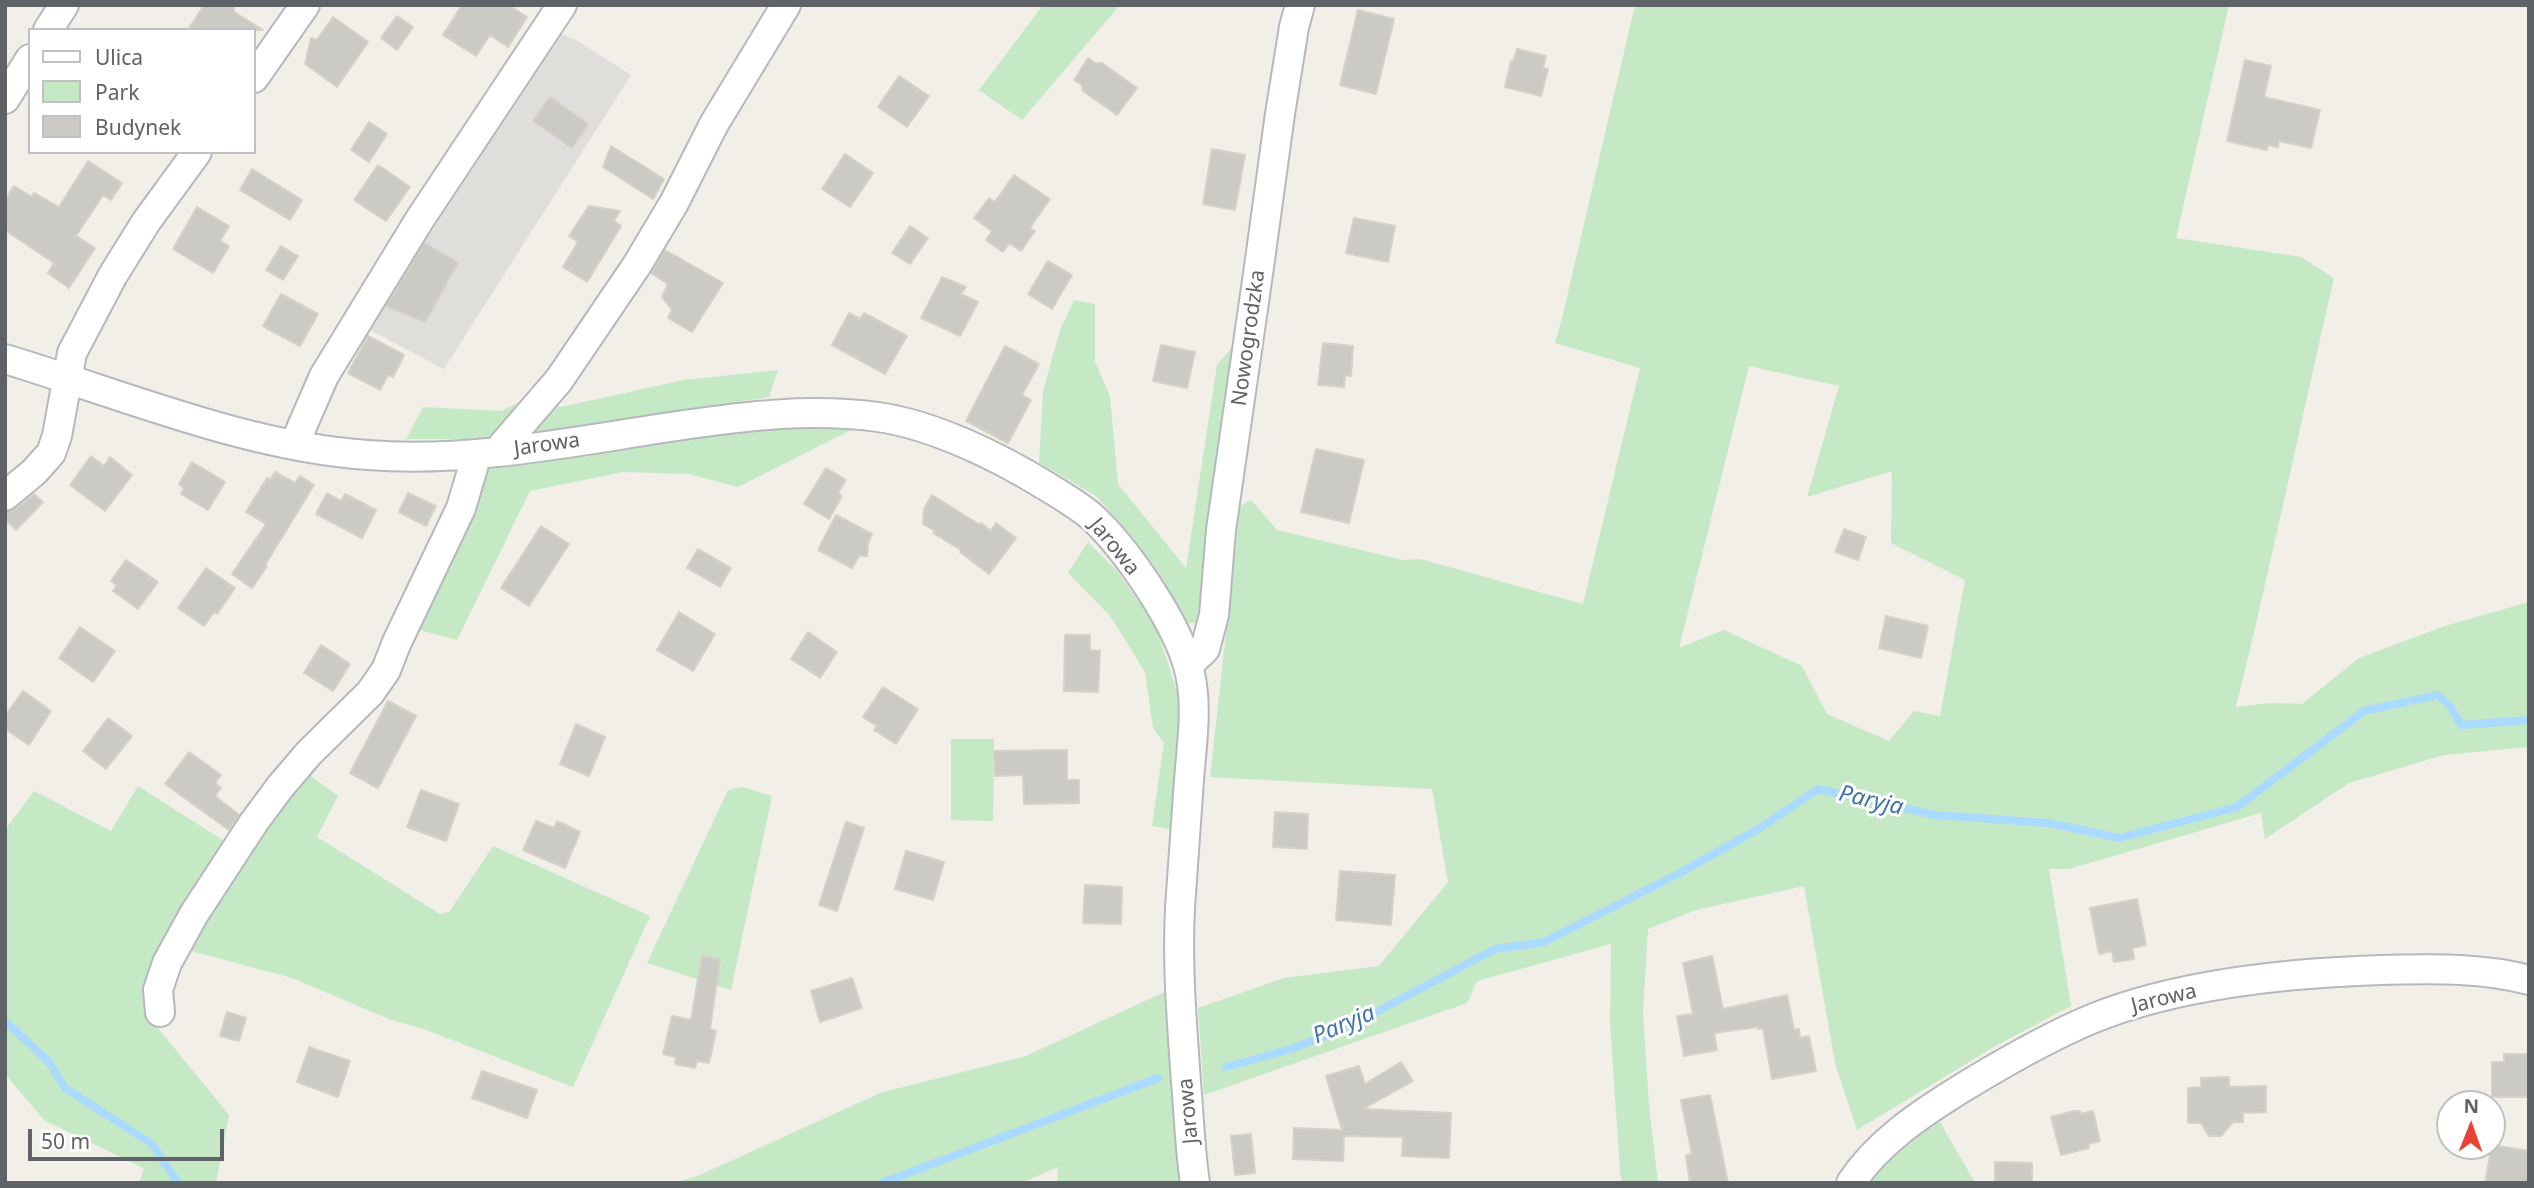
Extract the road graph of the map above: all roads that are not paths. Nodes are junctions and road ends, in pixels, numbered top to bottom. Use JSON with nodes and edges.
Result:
{"nodes":[{"id":1,"x":64,"y":5,"type":"edge"},
{"id":2,"x":305,"y":5,"type":"edge"},
{"id":3,"x":562,"y":5,"type":"edge"},
{"id":4,"x":786,"y":5,"type":"edge"},
{"id":5,"x":1300,"y":5,"type":"edge"},
{"id":6,"x":49,"y":28,"type":"edge"},
{"id":7,"x":28,"y":61,"type":"edge"},
{"id":8,"x":256,"y":75,"type":"edge"},
{"id":9,"x":5,"y":99,"type":"edge"},
{"id":10,"x":196,"y":154,"type":"edge"},
{"id":11,"x":5,"y":359,"type":"edge"},
{"id":12,"x":66,"y":378,"type":"junction"},
{"id":13,"x":293,"y":445,"type":"junction"},
{"id":14,"x":487,"y":453,"type":"junction"},
{"id":15,"x":5,"y":496,"type":"edge"},
{"id":16,"x":1188,"y":665,"type":"junction"},
{"id":17,"x":2529,"y":980,"type":"edge"},
{"id":18,"x":160,"y":1012,"type":"dead end"},
{"id":19,"x":1195,"y":1183,"type":"edge"},
{"id":20,"x":1851,"y":1183,"type":"edge"}],
"edges":[{"from":1,"to":6,"type":"street"},
{"from":2,"to":8,"type":"street"},
{"from":3,"to":13,"type":"street"},
{"from":4,"to":14,"type":"street","name":"Jarowa"},
{"from":5,"to":16,"type":"street","name":"Nowogrodzka"},
{"from":7,"to":9,"type":"street"},
{"from":10,"to":12,"type":"street"},
{"from":11,"to":12,"type":"street","name":"Jarowa"},
{"from":12,"to":13,"type":"street","name":"Jarowa"},
{"from":12,"to":15,"type":"street"},
{"from":13,"to":14,"type":"street","name":"Jarowa"},
{"from":14,"to":16,"type":"street","name":"Jarowa"},
{"from":14,"to":18,"type":"street"},
{"from":16,"to":19,"type":"street","name":"Jarowa"},
{"from":17,"to":20,"type":"street","name":"Jarowa"}]}
